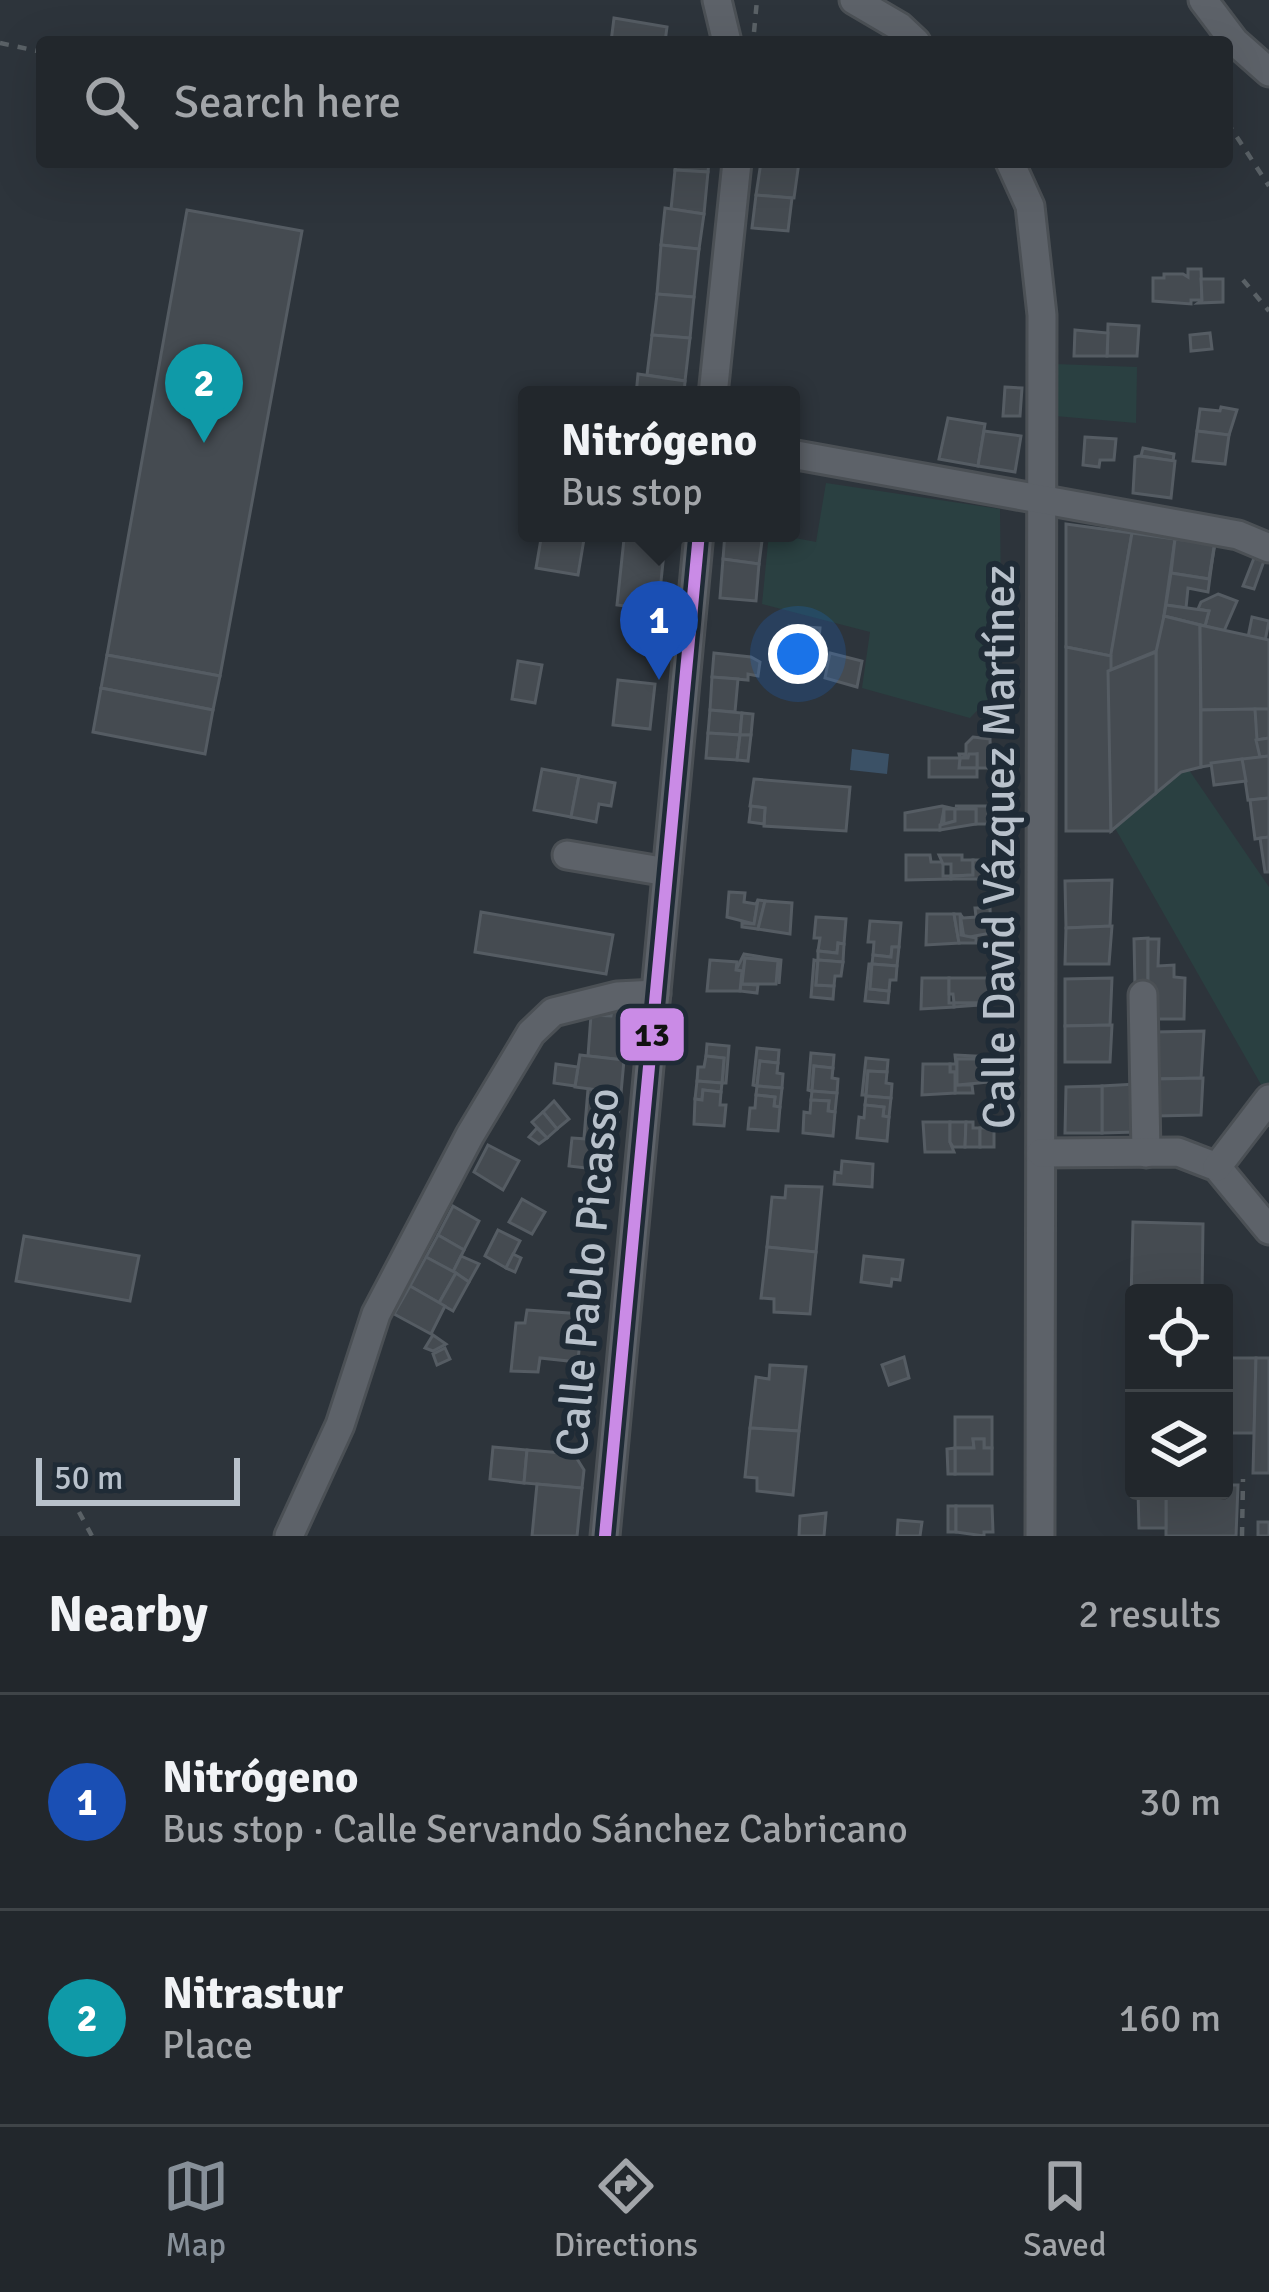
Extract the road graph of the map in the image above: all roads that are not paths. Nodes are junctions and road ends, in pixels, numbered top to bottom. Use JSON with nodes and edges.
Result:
{"nodes":[{"id":1,"x":717,"y":0,"type":"edge"},
{"id":2,"x":854,"y":0,"type":"edge"},
{"id":3,"x":1203,"y":0,"type":"edge"},
{"id":4,"x":726,"y":36,"type":"edge"},
{"id":5,"x":910,"y":36,"type":"edge"},
{"id":6,"x":1230,"y":36,"type":"edge"},
{"id":7,"x":1233,"y":40,"type":"edge"},
{"id":8,"x":1269,"y":72,"type":"edge"},
{"id":9,"x":736,"y":168,"type":"edge"},
{"id":10,"x":1013,"y":168,"type":"edge"},
{"id":11,"x":714,"y":386,"type":"edge"},
{"id":12,"x":800,"y":456,"type":"edge"},
{"id":13,"x":1040,"y":500,"type":"junction"},
{"id":14,"x":698,"y":542,"type":"edge"},
{"id":15,"x":1269,"y":548,"type":"edge"},
{"id":16,"x":567,"y":855,"type":"dead end"},
{"id":17,"x":667,"y":872,"type":"junction"},
{"id":18,"x":656,"y":994,"type":"junction"},
{"id":19,"x":1143,"y":995,"type":"dead end"},
{"id":20,"x":1269,"y":1100,"type":"edge"},
{"id":21,"x":1041,"y":1153,"type":"junction"},
{"id":22,"x":1146,"y":1153,"type":"junction"},
{"id":23,"x":1217,"y":1167,"type":"junction"},
{"id":24,"x":1269,"y":1230,"type":"edge"},
{"id":25,"x":289,"y":1536,"type":"edge"},
{"id":26,"x":605,"y":1536,"type":"edge"},
{"id":27,"x":1040,"y":1536,"type":"edge"}],
"edges":[{"from":1,"to":4,"type":"street"},
{"from":2,"to":5,"type":"street"},
{"from":3,"to":6,"type":"street"},
{"from":7,"to":8,"type":"street"},
{"from":9,"to":11,"type":"street"},
{"from":10,"to":13,"type":"street","name":"Calle David Vázquez Martínez"},
{"from":12,"to":13,"type":"street"},
{"from":13,"to":15,"type":"street"},
{"from":13,"to":21,"type":"street","name":"Calle David Vázquez Martínez"},
{"from":14,"to":17,"type":"street","name":"Calle Pablo Picasso"},
{"from":16,"to":17,"type":"street"},
{"from":17,"to":18,"type":"street","name":"Calle Pablo Picasso"},
{"from":18,"to":25,"type":"street"},
{"from":18,"to":26,"type":"street","name":"Calle Pablo Picasso"},
{"from":19,"to":22,"type":"street"},
{"from":20,"to":23,"type":"street"},
{"from":21,"to":22,"type":"street"},
{"from":21,"to":27,"type":"street","name":"Calle David Vázquez Martínez"},
{"from":22,"to":23,"type":"street"},
{"from":23,"to":24,"type":"street"}]}
